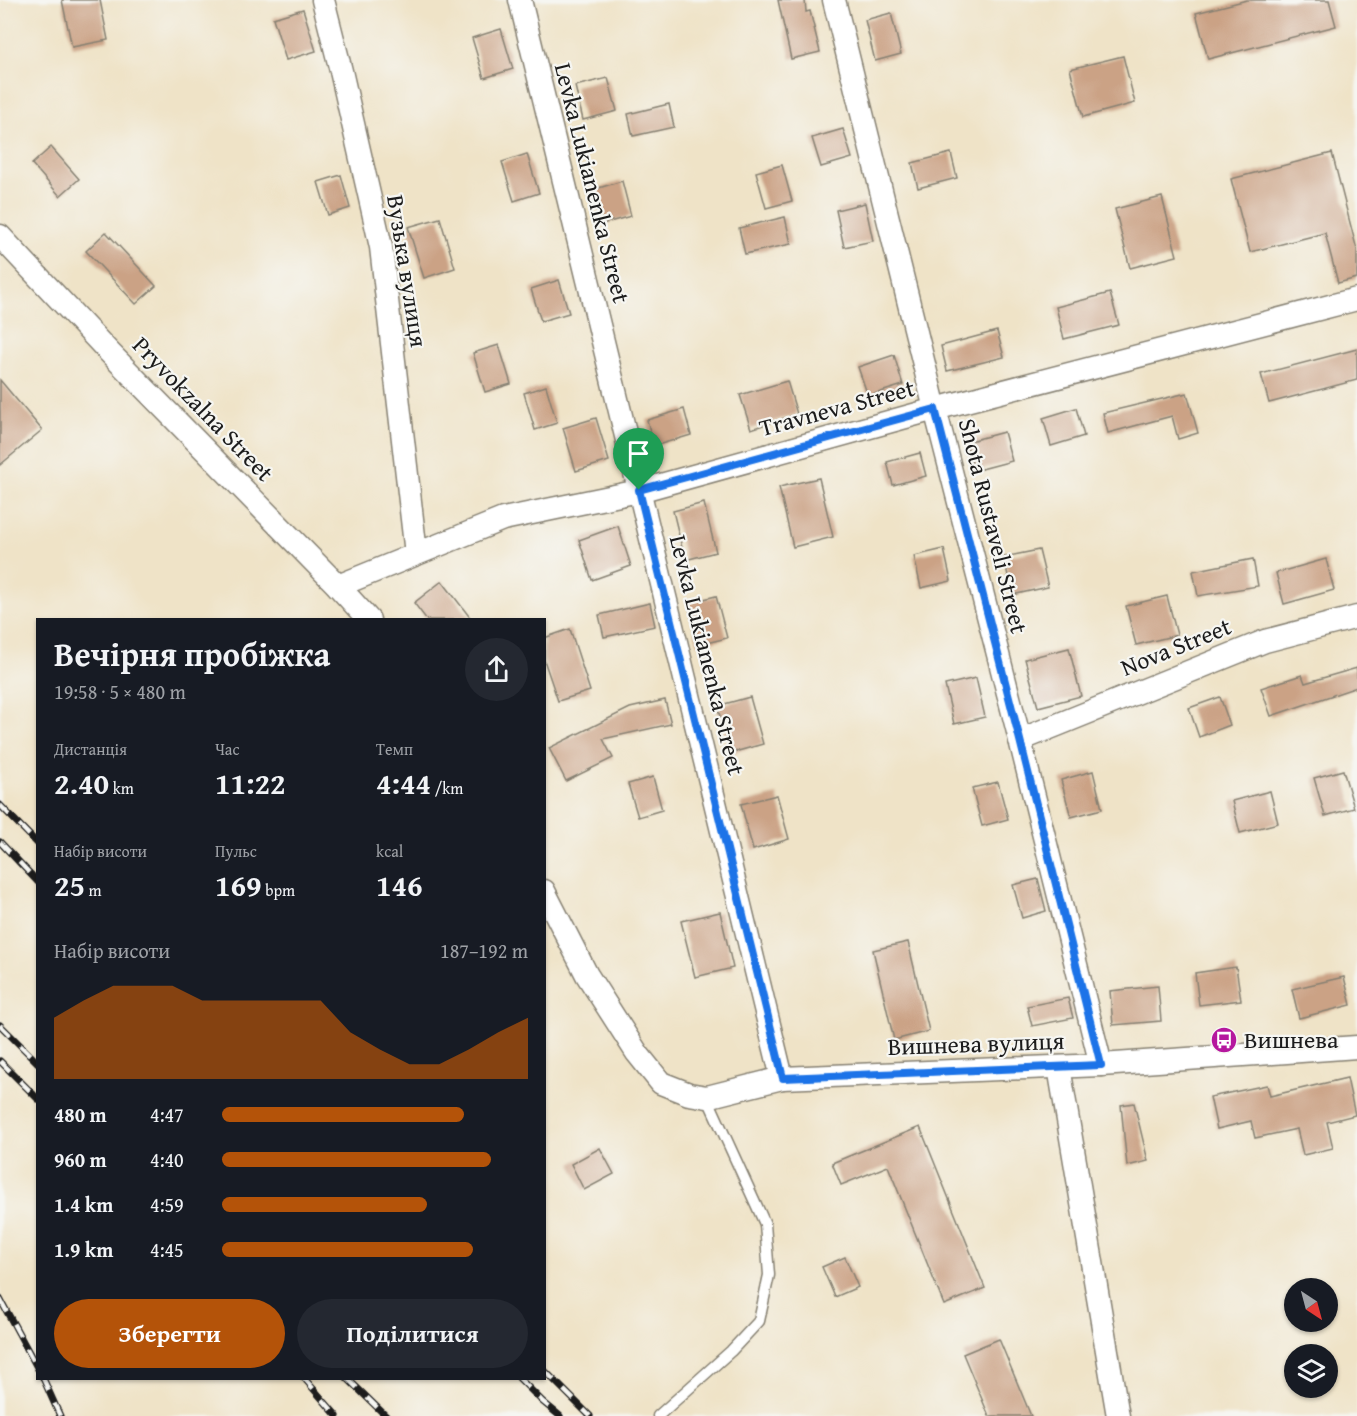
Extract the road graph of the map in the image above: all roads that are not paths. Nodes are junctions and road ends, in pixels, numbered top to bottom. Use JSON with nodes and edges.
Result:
{"nodes":[{"id":1,"x":323,"y":0,"type":"edge"},
{"id":2,"x":520,"y":0,"type":"edge"},
{"id":3,"x":834,"y":0,"type":"edge"},
{"id":4,"x":0,"y":236,"type":"edge"},
{"id":5,"x":1357,"y":299,"type":"edge"},
{"id":6,"x":935,"y":409,"type":"junction"},
{"id":7,"x":639,"y":490,"type":"junction"},
{"id":8,"x":416,"y":554,"type":"junction"},
{"id":9,"x":338,"y":586,"type":"junction"},
{"id":10,"x":1357,"y":617,"type":"edge"},
{"id":11,"x":367,"y":618,"type":"edge"},
{"id":12,"x":1020,"y":740,"type":"junction"},
{"id":13,"x":546,"y":895,"type":"edge"},
{"id":14,"x":1357,"y":1047,"type":"edge"},
{"id":15,"x":1101,"y":1065,"type":"junction"},
{"id":16,"x":1059,"y":1067,"type":"junction"},
{"id":17,"x":783,"y":1078,"type":"junction"},
{"id":18,"x":707,"y":1097,"type":"junction"},
{"id":19,"x":658,"y":1416,"type":"edge"},
{"id":20,"x":1118,"y":1416,"type":"edge"}],
"edges":[{"from":1,"to":8,"type":"street","name":"Вузька вулиця"},
{"from":2,"to":7,"type":"street","name":"Levka Lukianenka Street"},
{"from":3,"to":6,"type":"street","name":"Shota Rustaveli Street"},
{"from":4,"to":9,"type":"street","name":"Pryvokzalna Street"},
{"from":5,"to":6,"type":"street","name":"Travneva Street"},
{"from":6,"to":7,"type":"street","name":"Travneva Street"},
{"from":6,"to":12,"type":"street","name":"Shota Rustaveli Street"},
{"from":7,"to":8,"type":"street","name":"Travneva Street"},
{"from":7,"to":17,"type":"street","name":"Levka Lukianenka Street"},
{"from":8,"to":9,"type":"street","name":"Travneva Street"},
{"from":9,"to":11,"type":"street","name":"Pryvokzalna Street"},
{"from":10,"to":12,"type":"street","name":"Nova Street"},
{"from":12,"to":15,"type":"street","name":"Shota Rustaveli Street"},
{"from":13,"to":18,"type":"street"},
{"from":14,"to":15,"type":"street","name":"Вишнева вулиця"},
{"from":15,"to":16,"type":"street","name":"Вишнева вулиця"},
{"from":16,"to":17,"type":"street","name":"Вишнева вулиця"},
{"from":16,"to":20,"type":"street"},
{"from":17,"to":18,"type":"street","name":"Вишнева вулиця"},
{"from":18,"to":19,"type":"lane"}]}
